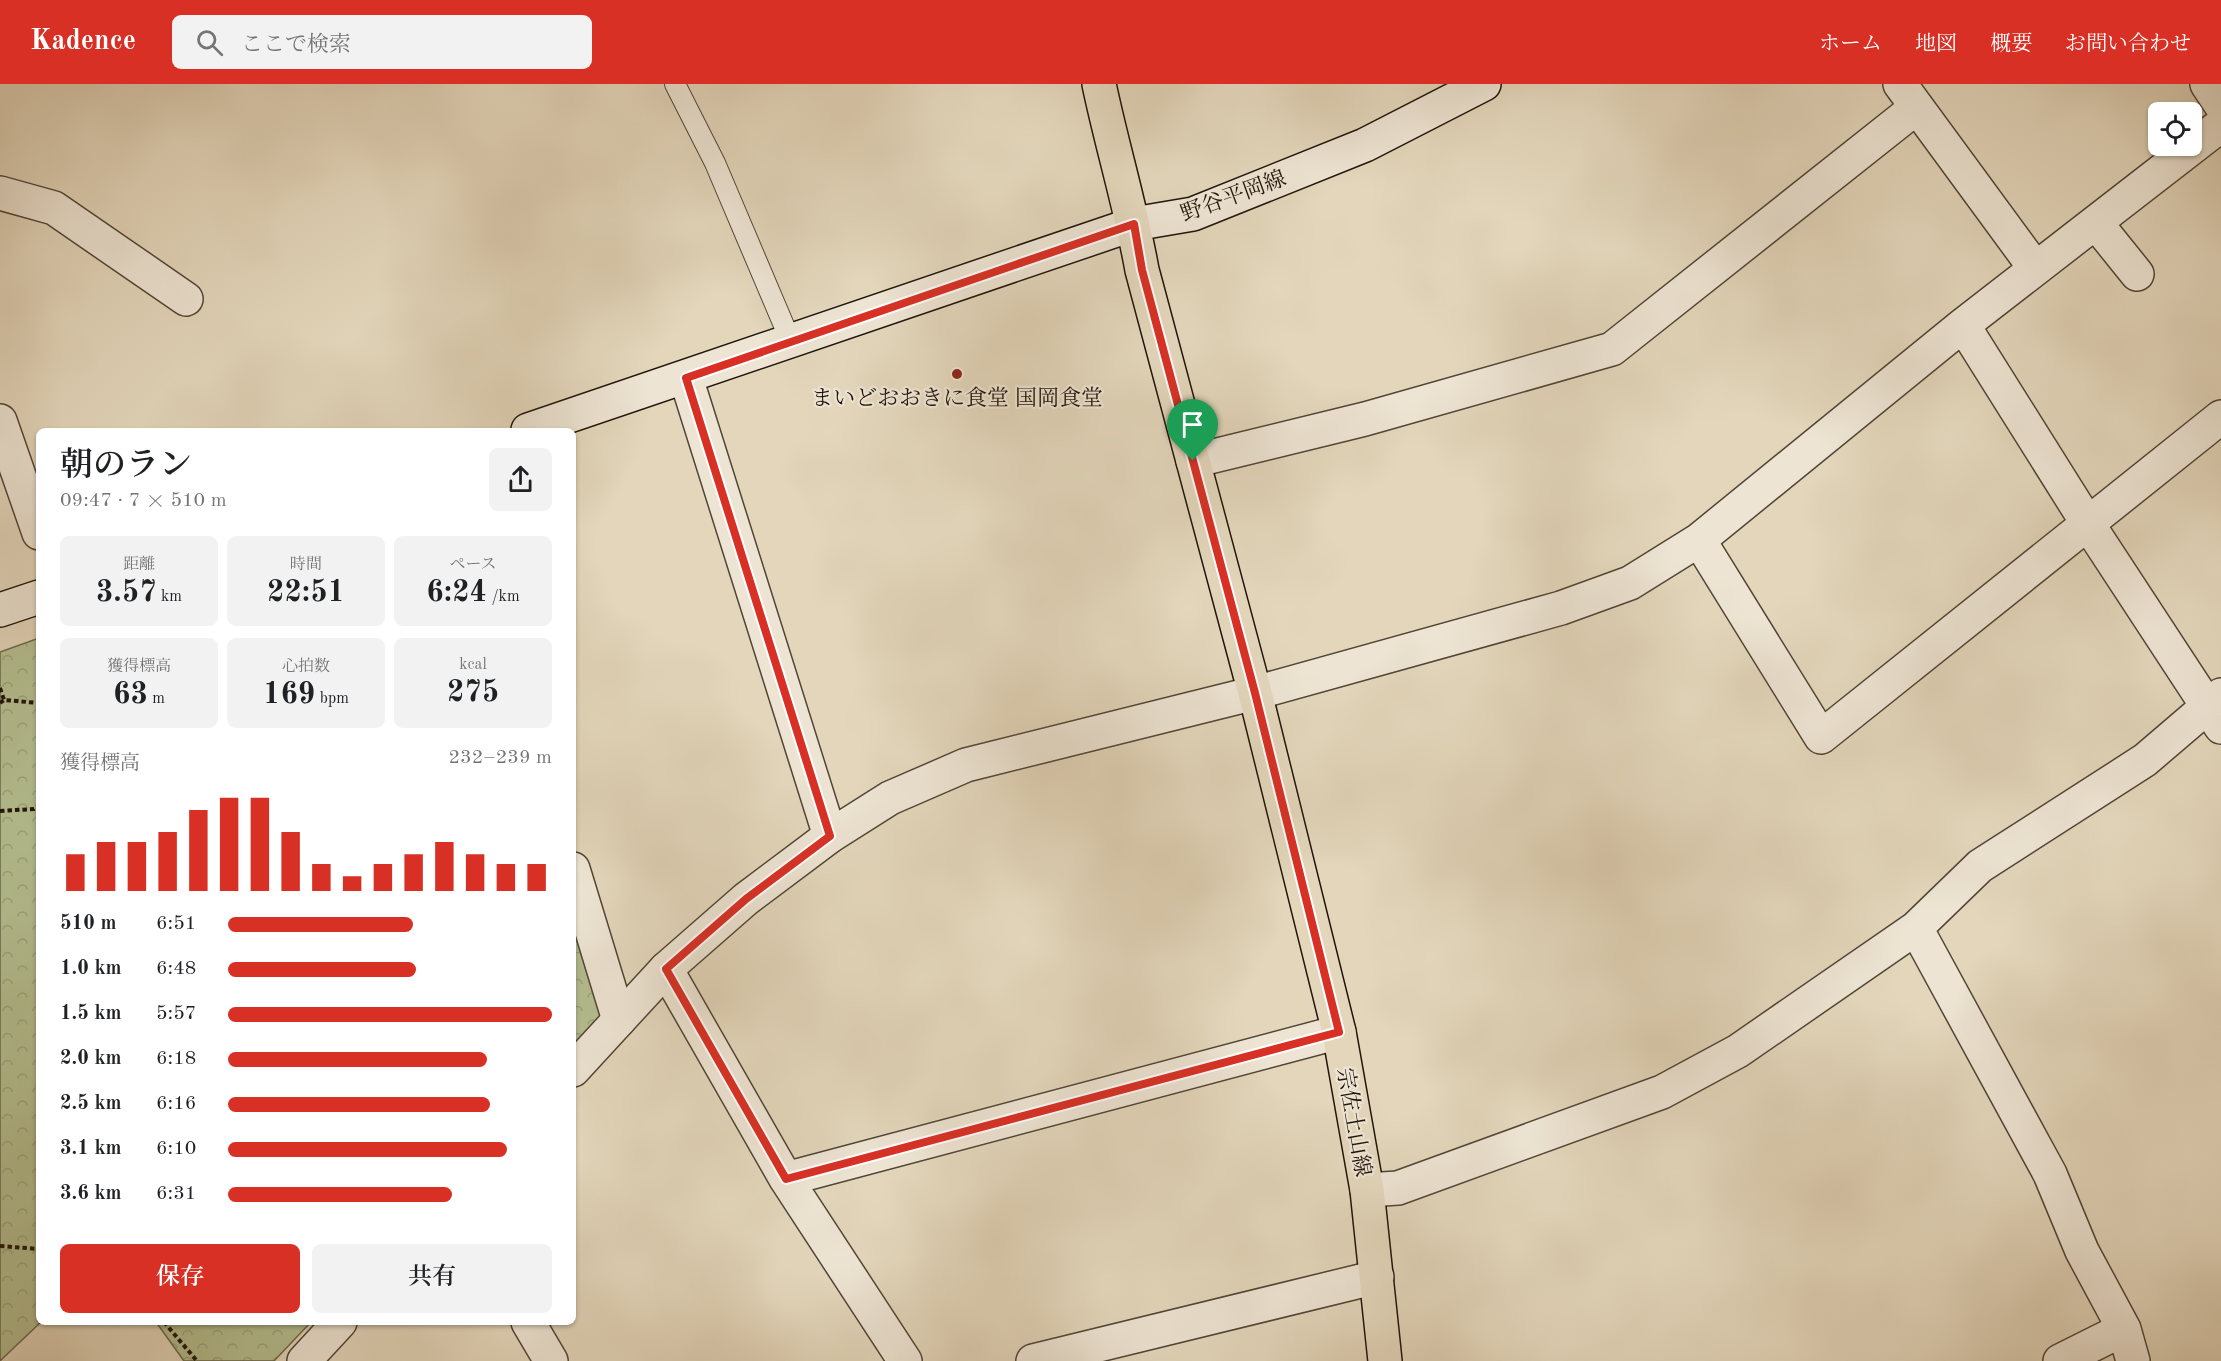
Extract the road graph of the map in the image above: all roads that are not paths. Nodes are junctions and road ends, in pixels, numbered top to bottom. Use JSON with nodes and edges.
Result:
{"nodes":[{"id":1,"x":675,"y":84,"type":"edge"},
{"id":2,"x":1099,"y":84,"type":"edge"},
{"id":3,"x":1484,"y":84,"type":"edge"},
{"id":4,"x":2207,"y":84,"type":"edge"},
{"id":5,"x":1908,"y":96,"type":"edge"},
{"id":6,"x":2221,"y":105,"type":"edge"},
{"id":7,"x":2221,"y":125,"type":"edge"},
{"id":8,"x":0,"y":193,"type":"edge"},
{"id":9,"x":2096,"y":223,"type":"junction"},
{"id":10,"x":1134,"y":224,"type":"junction"},
{"id":11,"x":2035,"y":268,"type":"junction"},
{"id":12,"x":2137,"y":274,"type":"dead end"},
{"id":13,"x":186,"y":299,"type":"dead end"},
{"id":14,"x":1963,"y":326,"type":"junction"},
{"id":15,"x":791,"y":342,"type":"junction"},
{"id":16,"x":686,"y":378,"type":"junction"},
{"id":17,"x":2221,"y":417,"type":"edge"},
{"id":18,"x":0,"y":421,"type":"edge"},
{"id":19,"x":534,"y":428,"type":"edge"},
{"id":20,"x":1193,"y":461,"type":"junction"},
{"id":21,"x":36,"y":524,"type":"edge"},
{"id":22,"x":2088,"y":524,"type":"junction"},
{"id":23,"x":1699,"y":540,"type":"junction"},
{"id":24,"x":36,"y":598,"type":"edge"},
{"id":25,"x":0,"y":610,"type":"edge"},
{"id":26,"x":1255,"y":693,"type":"junction"},
{"id":27,"x":2217,"y":709,"type":"edge"},
{"id":28,"x":830,"y":836,"type":"junction"},
{"id":29,"x":576,"y":879,"type":"edge"},
{"id":30,"x":1916,"y":928,"type":"junction"},
{"id":31,"x":666,"y":969,"type":"junction"},
{"id":32,"x":619,"y":1020,"type":"junction"},
{"id":33,"x":1339,"y":1032,"type":"junction"},
{"id":34,"x":576,"y":1067,"type":"edge"},
{"id":35,"x":786,"y":1179,"type":"junction"},
{"id":36,"x":1367,"y":1190,"type":"junction"},
{"id":37,"x":1377,"y":1277,"type":"junction"},
{"id":38,"x":337,"y":1325,"type":"edge"},
{"id":39,"x":530,"y":1325,"type":"edge"},
{"id":40,"x":2124,"y":1329,"type":"junction"},
{"id":41,"x":304,"y":1361,"type":"edge"},
{"id":42,"x":551,"y":1361,"type":"edge"},
{"id":43,"x":905,"y":1361,"type":"edge"},
{"id":44,"x":1033,"y":1361,"type":"edge"},
{"id":45,"x":1386,"y":1361,"type":"edge"},
{"id":46,"x":2060,"y":1361,"type":"edge"},
{"id":47,"x":2133,"y":1361,"type":"edge"}],
"edges":[{"from":1,"to":15,"type":"lane"},
{"from":2,"to":10,"type":"main road","name":"宗佐土山線"},
{"from":3,"to":10,"type":"street","name":"野谷平岡線"},
{"from":4,"to":6,"type":"street"},
{"from":5,"to":11,"type":"street"},
{"from":5,"to":20,"type":"street"},
{"from":7,"to":9,"type":"street"},
{"from":8,"to":13,"type":"street"},
{"from":9,"to":11,"type":"street"},
{"from":9,"to":12,"type":"street"},
{"from":10,"to":15,"type":"street","name":"野谷平岡線"},
{"from":10,"to":20,"type":"main road","name":"宗佐土山線"},
{"from":11,"to":14,"type":"street"},
{"from":14,"to":22,"type":"street"},
{"from":14,"to":23,"type":"street"},
{"from":15,"to":16,"type":"street","name":"野谷平岡線"},
{"from":16,"to":19,"type":"street","name":"野谷平岡線"},
{"from":16,"to":28,"type":"street"},
{"from":17,"to":22,"type":"street"},
{"from":18,"to":21,"type":"street"},
{"from":20,"to":26,"type":"main road","name":"宗佐土山線"},
{"from":22,"to":23,"type":"street"},
{"from":22,"to":27,"type":"street"},
{"from":23,"to":26,"type":"street"},
{"from":24,"to":25,"type":"street"},
{"from":26,"to":28,"type":"street"},
{"from":26,"to":33,"type":"main road","name":"宗佐土山線"},
{"from":27,"to":30,"type":"street"},
{"from":28,"to":31,"type":"street"},
{"from":29,"to":32,"type":"street"},
{"from":30,"to":36,"type":"street"},
{"from":30,"to":40,"type":"street"},
{"from":31,"to":32,"type":"street"},
{"from":31,"to":35,"type":"street"},
{"from":32,"to":34,"type":"street"},
{"from":33,"to":35,"type":"street"},
{"from":33,"to":36,"type":"main road","name":"宗佐土山線"},
{"from":35,"to":43,"type":"street"},
{"from":36,"to":37,"type":"main road","name":"宗佐土山線"},
{"from":37,"to":44,"type":"street"},
{"from":37,"to":45,"type":"main road","name":"宗佐土山線"},
{"from":38,"to":41,"type":"street"},
{"from":39,"to":42,"type":"street"},
{"from":40,"to":46,"type":"street"},
{"from":40,"to":47,"type":"street"}]}
